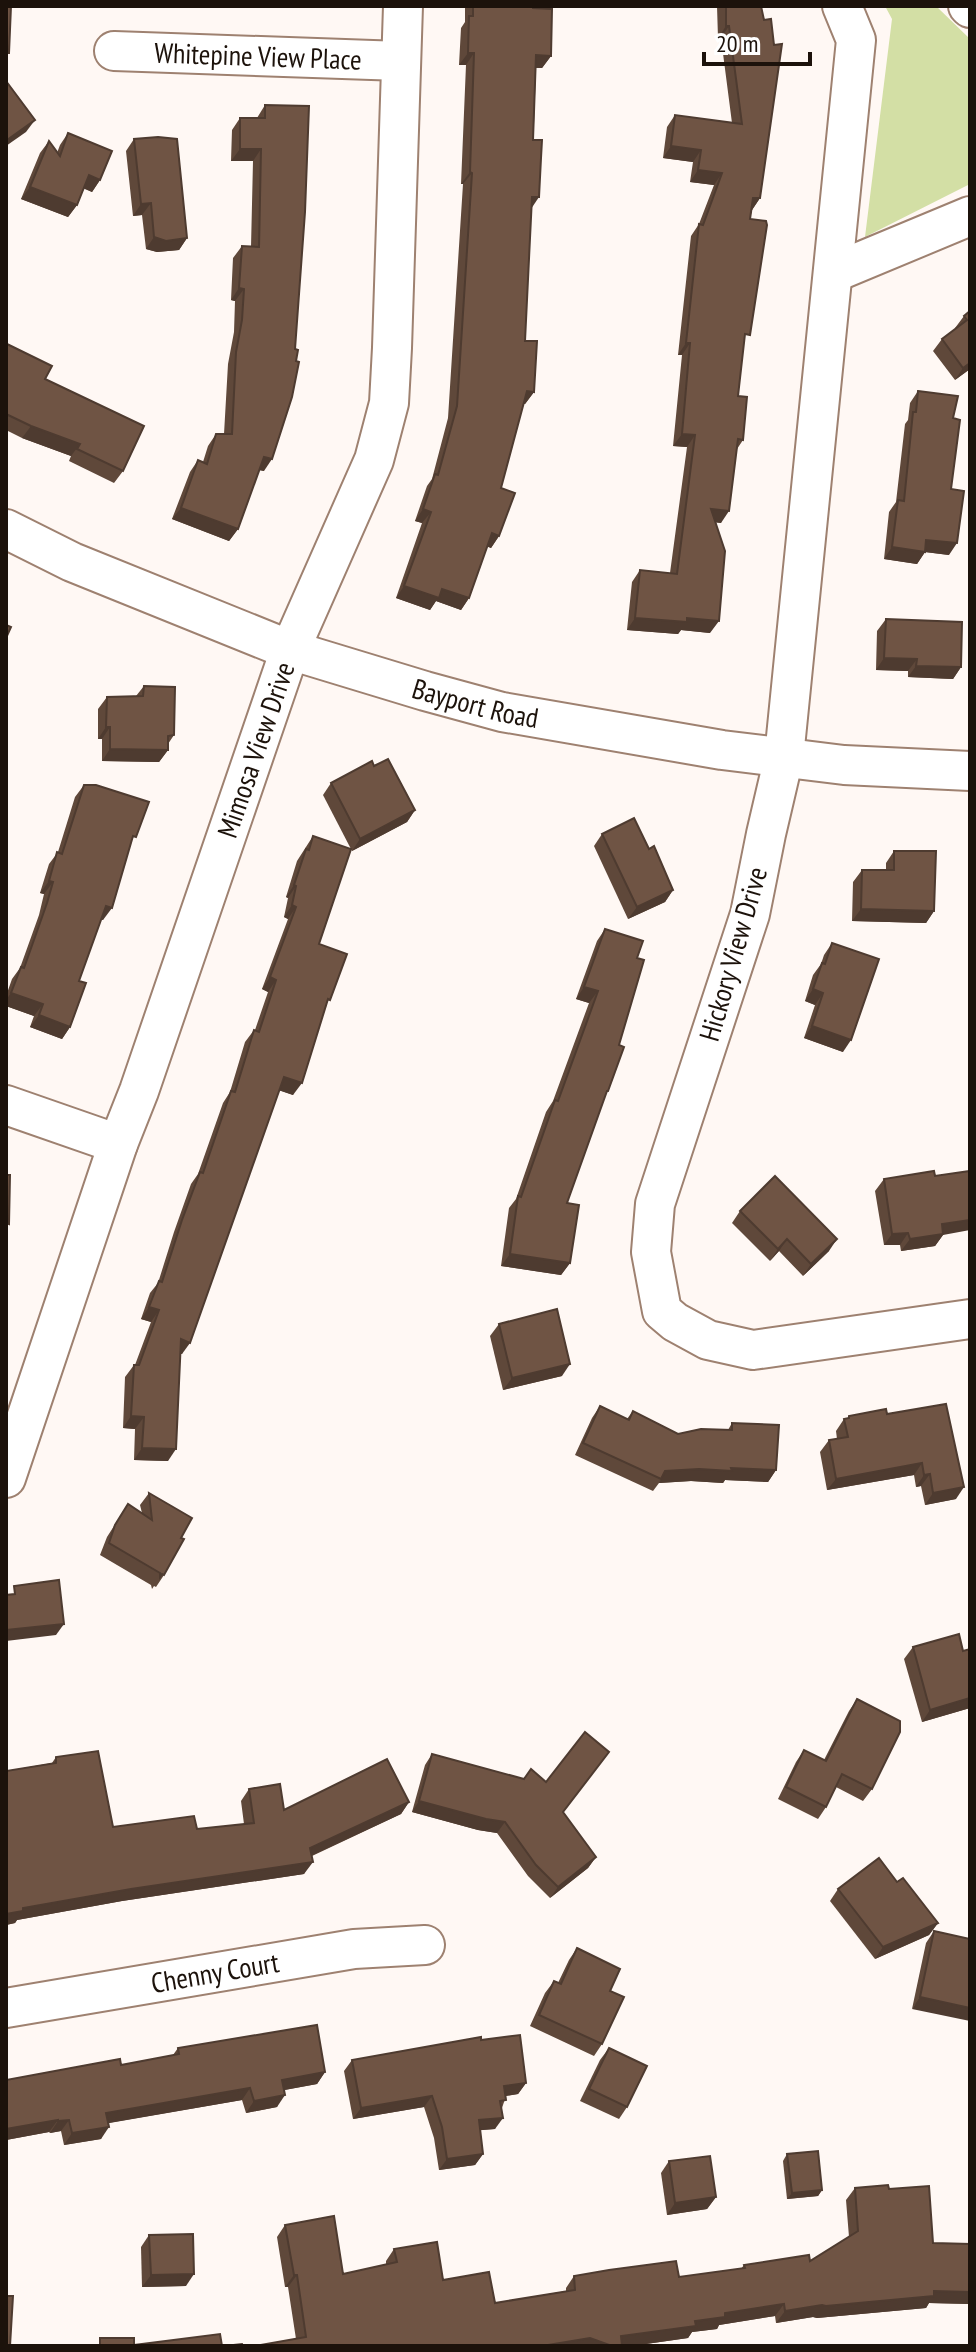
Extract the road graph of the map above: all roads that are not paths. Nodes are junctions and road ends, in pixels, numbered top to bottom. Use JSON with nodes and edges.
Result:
{"nodes":[{"id":1,"x":403,"y":6,"type":"edge"},
{"id":2,"x":842,"y":6,"type":"edge"},
{"id":3,"x":114,"y":51,"type":"dead end"},
{"id":4,"x":401,"y":61,"type":"junction"},
{"id":5,"x":970,"y":216,"type":"edge"},
{"id":6,"x":833,"y":273,"type":"junction"},
{"id":7,"x":6,"y":529,"type":"edge"},
{"id":8,"x":290,"y":650,"type":"junction"},
{"id":9,"x":784,"y":757,"type":"junction"},
{"id":10,"x":970,"y":771,"type":"edge"},
{"id":11,"x":6,"y":1105,"type":"edge"},
{"id":12,"x":118,"y":1144,"type":"junction"},
{"id":13,"x":970,"y":1319,"type":"edge"},
{"id":14,"x":6,"y":1478,"type":"edge"},
{"id":15,"x":425,"y":1945,"type":"dead end"},
{"id":16,"x":6,"y":2008,"type":"edge"}],
"edges":[{"from":1,"to":4,"type":"street","name":"Mimosa View Drive"},
{"from":2,"to":6,"type":"street","name":"Hickory View Drive"},
{"from":3,"to":4,"type":"street","name":"Whitepine View Place"},
{"from":4,"to":8,"type":"street","name":"Mimosa View Drive"},
{"from":5,"to":6,"type":"street"},
{"from":6,"to":9,"type":"street","name":"Hickory View Drive"},
{"from":7,"to":8,"type":"street","name":"Bayport Road"},
{"from":8,"to":9,"type":"street","name":"Bayport Road"},
{"from":8,"to":12,"type":"street","name":"Mimosa View Drive"},
{"from":9,"to":10,"type":"street","name":"Bayport Road"},
{"from":9,"to":13,"type":"street","name":"Hickory View Drive"},
{"from":11,"to":12,"type":"street"},
{"from":12,"to":14,"type":"street","name":"Mimosa View Drive"},
{"from":15,"to":16,"type":"street","name":"Chenny Court"}]}
